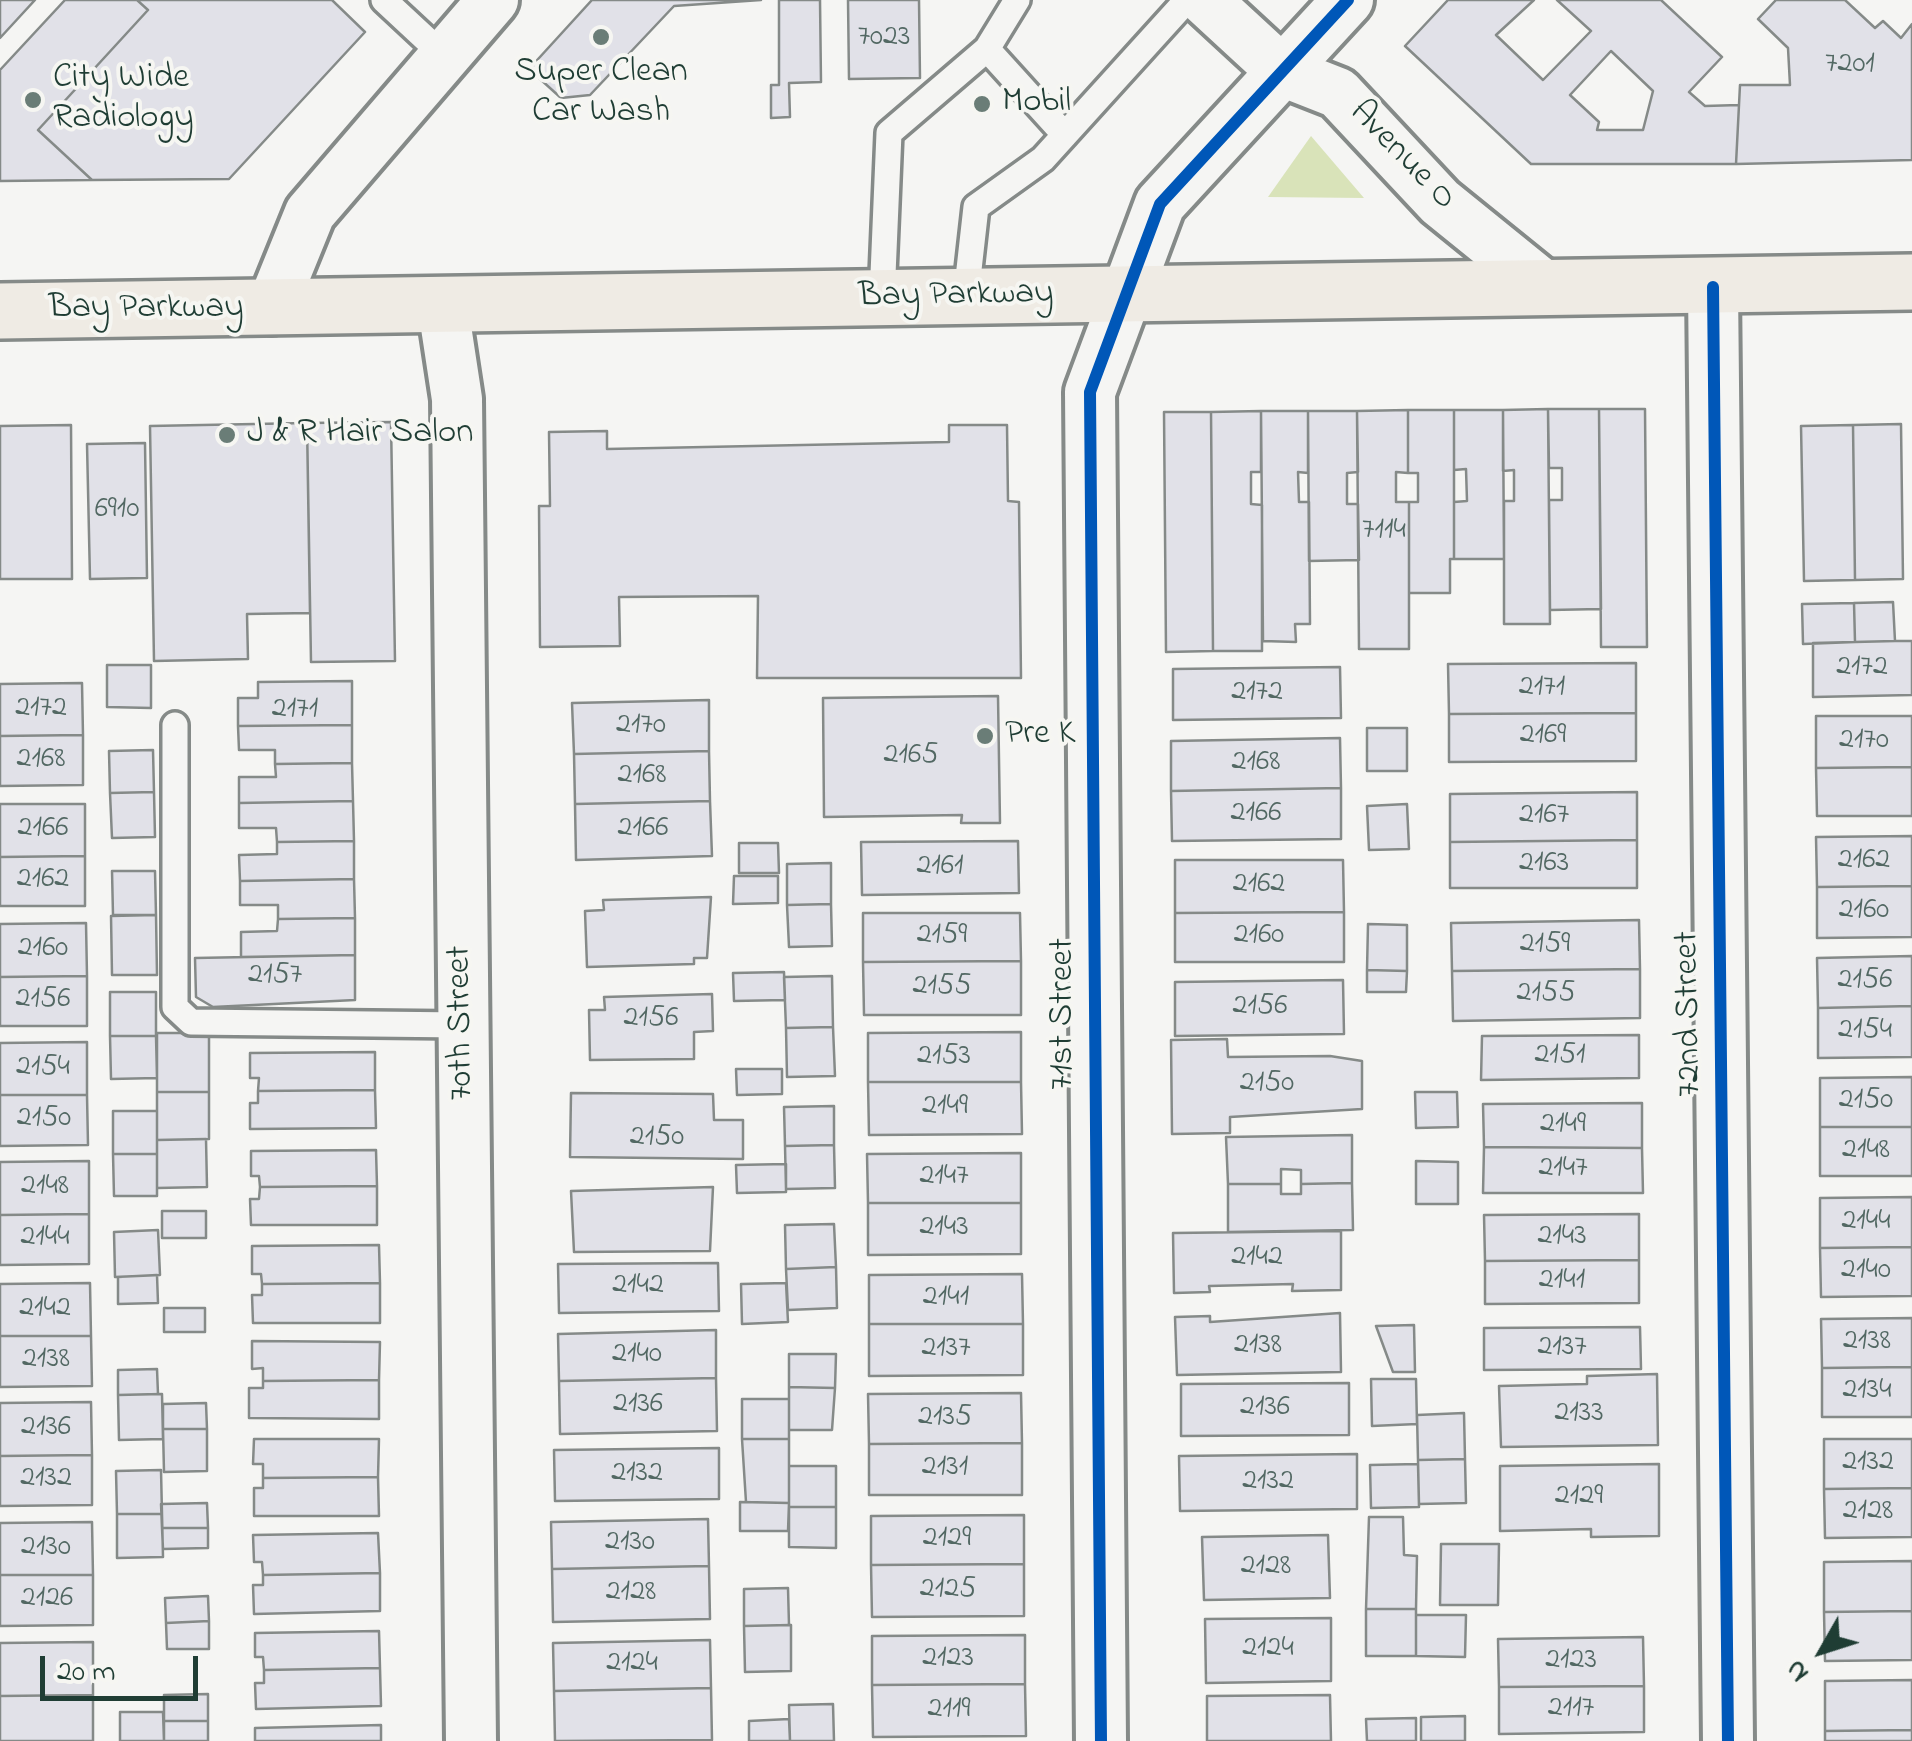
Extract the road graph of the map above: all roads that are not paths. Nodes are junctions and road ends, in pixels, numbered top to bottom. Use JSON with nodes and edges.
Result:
{"nodes":[{"id":1,"x":384,"y":0,"type":"edge"},
{"id":2,"x":493,"y":0,"type":"edge"},
{"id":3,"x":1017,"y":0,"type":"edge"},
{"id":4,"x":1186,"y":0,"type":"edge"},
{"id":5,"x":1205,"y":0,"type":"edge"},
{"id":6,"x":1348,"y":0,"type":"edge"},
{"id":7,"x":987,"y":48,"type":"junction"},
{"id":8,"x":442,"y":54,"type":"junction"},
{"id":9,"x":1282,"y":71,"type":"junction"},
{"id":10,"x":1065,"y":135,"type":"junction"},
{"id":11,"x":1912,"y":282,"type":"edge"},
{"id":12,"x":1545,"y":287,"type":"junction"},
{"id":13,"x":1713,"y":287,"type":"junction"},
{"id":14,"x":1126,"y":293,"type":"junction"},
{"id":15,"x":966,"y":296,"type":"junction"},
{"id":16,"x":882,"y":298,"type":"junction"},
{"id":17,"x":443,"y":306,"type":"junction"},
{"id":18,"x":272,"y":310,"type":"junction"},
{"id":19,"x":0,"y":311,"type":"edge"},
{"id":20,"x":175,"y":725,"type":"dead end"},
{"id":21,"x":463,"y":1025,"type":"junction"},
{"id":22,"x":471,"y":1741,"type":"edge"},
{"id":23,"x":1100,"y":1741,"type":"edge"},
{"id":24,"x":1728,"y":1741,"type":"edge"}],
"edges":[{"from":1,"to":8,"type":"lane"},
{"from":2,"to":8,"type":"street"},
{"from":3,"to":7,"type":"lane"},
{"from":4,"to":10,"type":"lane"},
{"from":5,"to":9,"type":"street","name":"Avenue O"},
{"from":6,"to":9,"type":"street","name":"71st Street"},
{"from":7,"to":10,"type":"lane"},
{"from":7,"to":16,"type":"lane"},
{"from":8,"to":18,"type":"street"},
{"from":9,"to":12,"type":"street","name":"Avenue O"},
{"from":9,"to":14,"type":"street","name":"71st Street"},
{"from":10,"to":15,"type":"lane"},
{"from":11,"to":13,"type":"main road","name":"Bay Parkway"},
{"from":12,"to":13,"type":"main road","name":"Bay Parkway"},
{"from":12,"to":14,"type":"main road","name":"Bay Parkway"},
{"from":13,"to":24,"type":"street","name":"72nd Street"},
{"from":14,"to":15,"type":"main road","name":"Bay Parkway"},
{"from":14,"to":23,"type":"street","name":"71st Street"},
{"from":15,"to":16,"type":"main road","name":"Bay Parkway"},
{"from":16,"to":17,"type":"main road","name":"Bay Parkway"},
{"from":17,"to":18,"type":"main road","name":"Bay Parkway"},
{"from":17,"to":21,"type":"street","name":"70th Street"},
{"from":18,"to":19,"type":"main road","name":"Bay Parkway"},
{"from":20,"to":21,"type":"lane"},
{"from":21,"to":22,"type":"street","name":"70th Street"}]}
